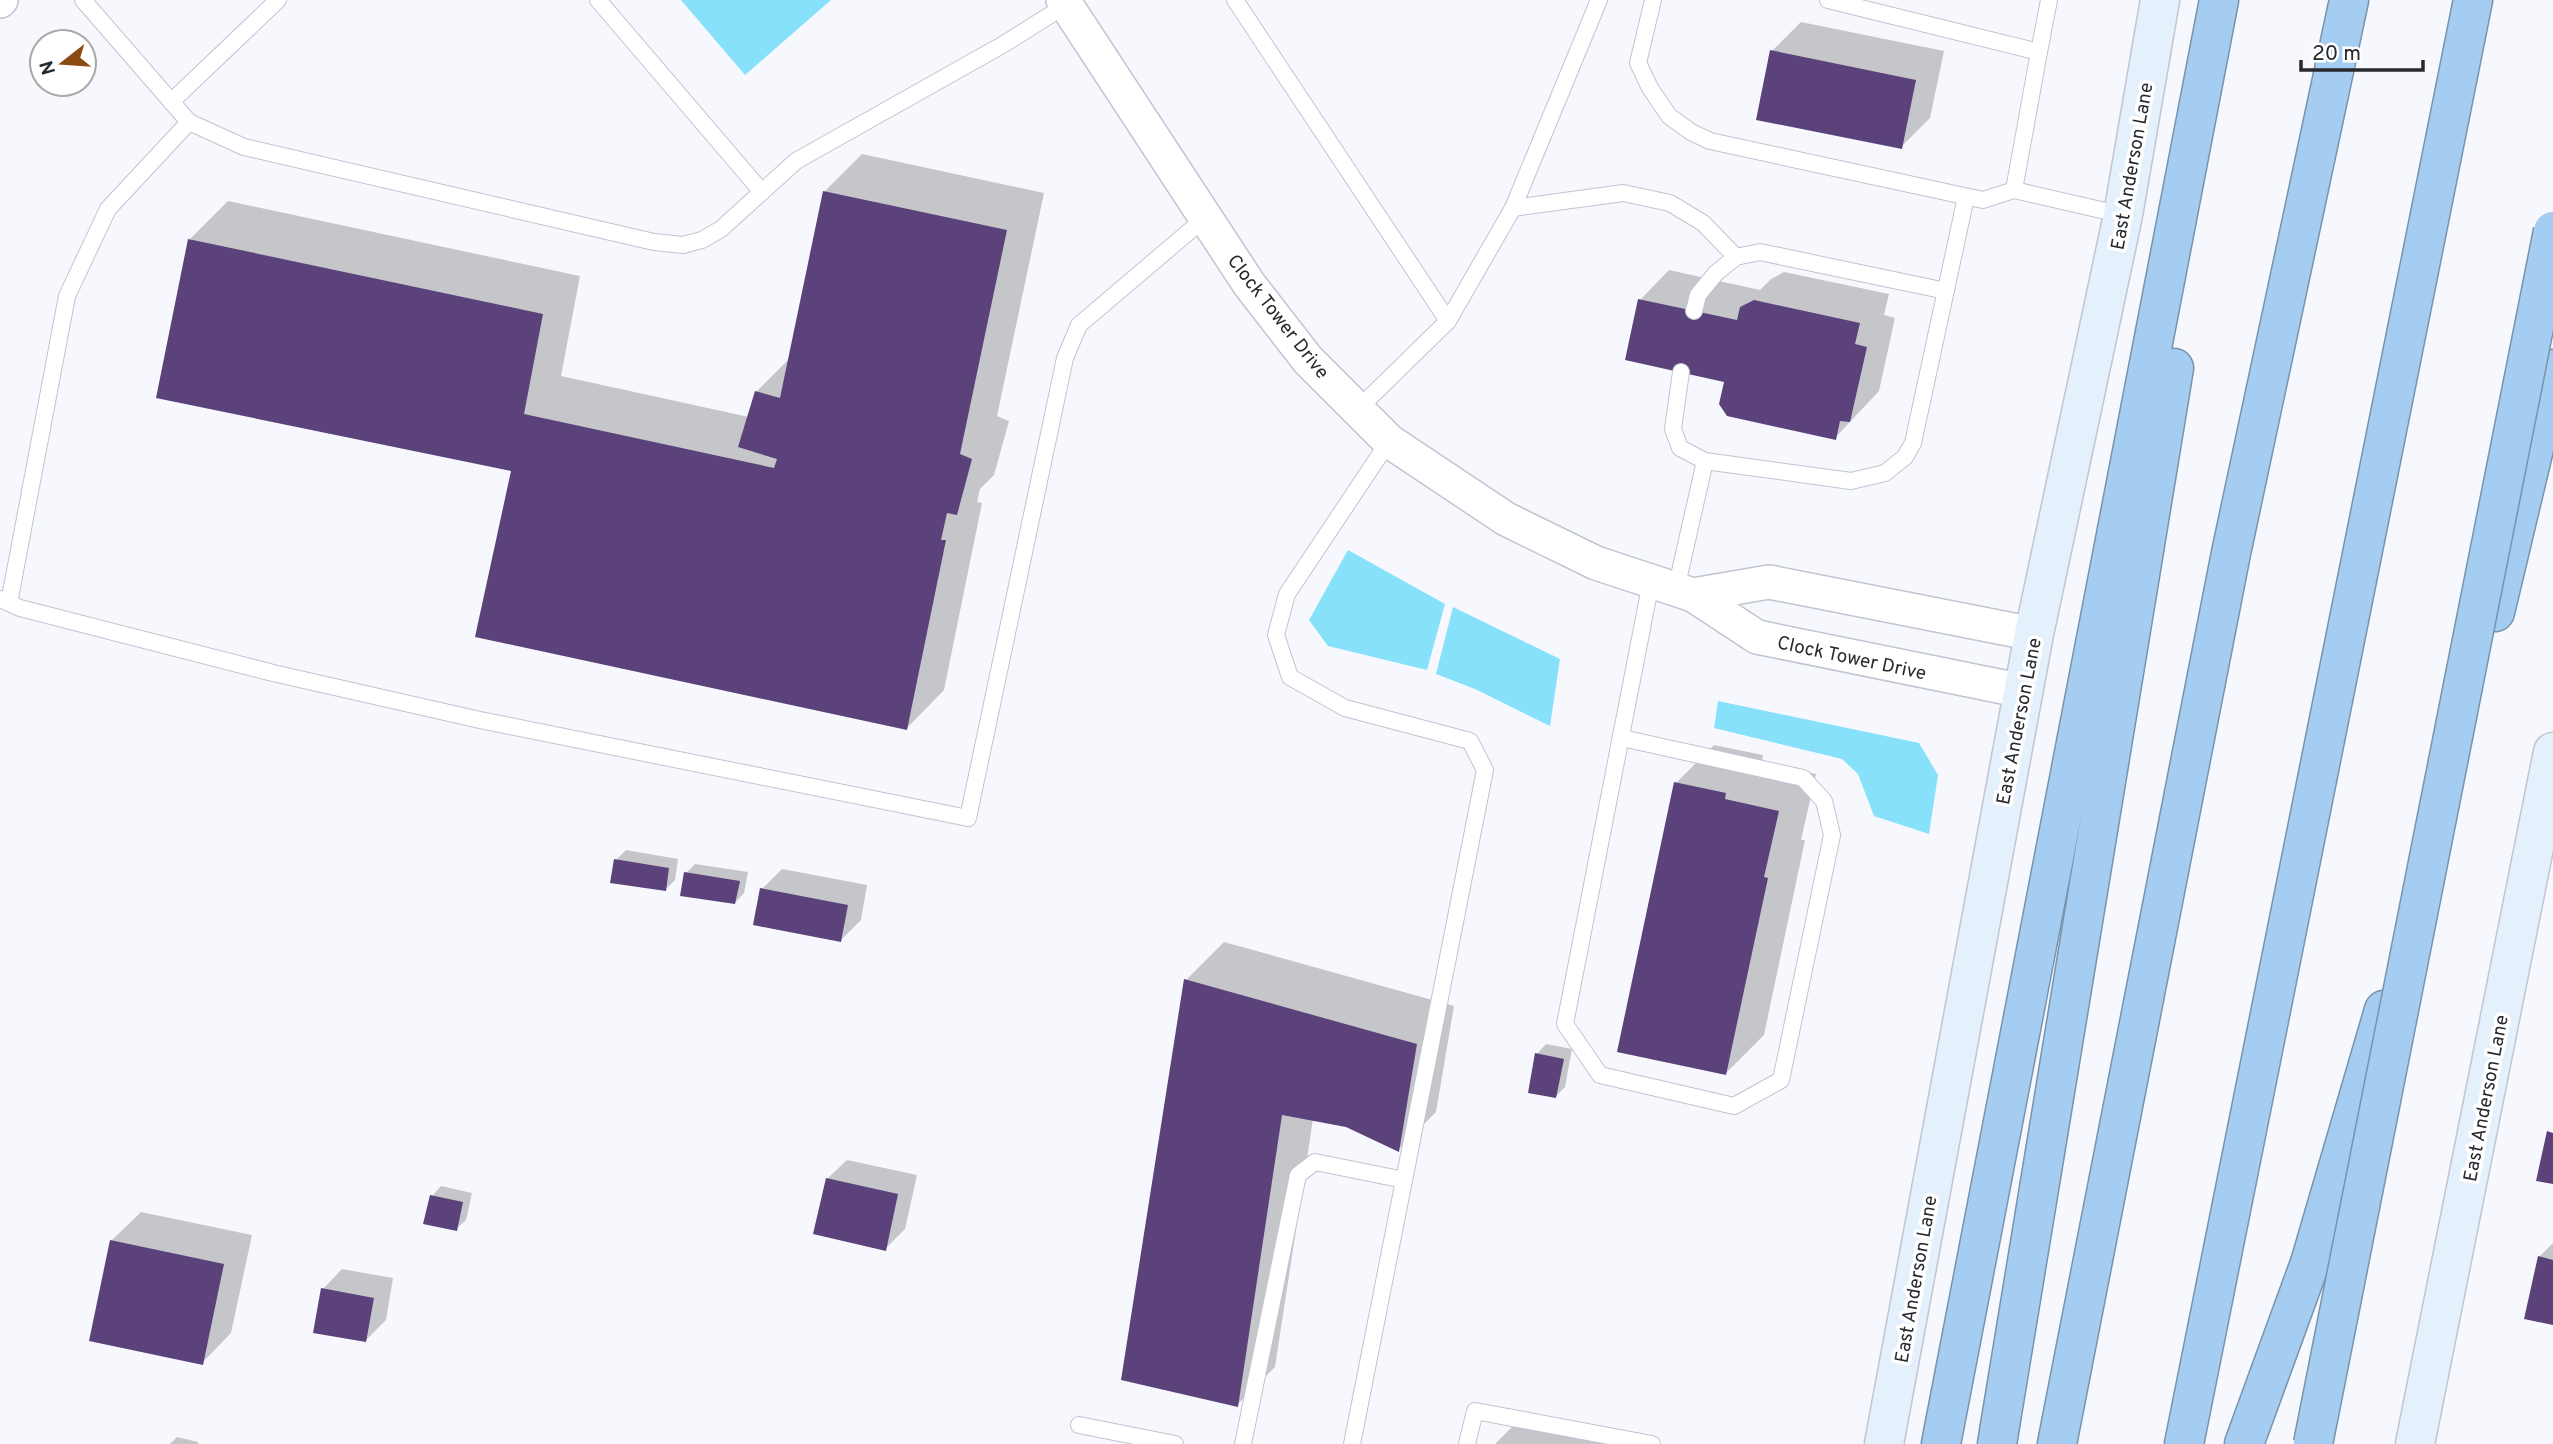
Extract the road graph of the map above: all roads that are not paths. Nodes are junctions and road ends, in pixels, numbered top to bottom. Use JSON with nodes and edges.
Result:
{"nodes":[{"id":1,"x":83,"y":0,"type":"edge"},
{"id":2,"x":278,"y":0,"type":"edge"},
{"id":3,"x":598,"y":0,"type":"edge"},
{"id":4,"x":1235,"y":0,"type":"edge"},
{"id":5,"x":1599,"y":0,"type":"edge"},
{"id":6,"x":1653,"y":0,"type":"edge"},
{"id":7,"x":1828,"y":0,"type":"edge"},
{"id":8,"x":2049,"y":0,"type":"edge"},
{"id":9,"x":2160,"y":0,"type":"edge"},
{"id":10,"x":2219,"y":0,"type":"edge"},
{"id":11,"x":2234,"y":0,"type":"edge"},
{"id":12,"x":2349,"y":0,"type":"edge"},
{"id":13,"x":2473,"y":0,"type":"edge"},
{"id":14,"x":1064,"y":3,"type":"edge"},
{"id":15,"x":2039,"y":51,"type":"junction"},
{"id":16,"x":171,"y":102,"type":"junction"},
{"id":17,"x":189,"y":122,"type":"junction"},
{"id":18,"x":2014,"y":190,"type":"junction"},
{"id":19,"x":762,"y":192,"type":"junction"},
{"id":20,"x":1966,"y":197,"type":"junction"},
{"id":21,"x":1513,"y":208,"type":"junction"},
{"id":22,"x":2123,"y":215,"type":"junction"},
{"id":23,"x":1205,"y":218,"type":"junction"},
{"id":24,"x":2553,"y":231,"type":"edge"},
{"id":25,"x":1736,"y":257,"type":"junction"},
{"id":26,"x":1946,"y":291,"type":"junction"},
{"id":27,"x":1694,"y":311,"type":"dead end"},
{"id":28,"x":1448,"y":321,"type":"junction"},
{"id":29,"x":2553,"y":369,"type":"edge"},
{"id":30,"x":1681,"y":372,"type":"dead end"},
{"id":31,"x":1357,"y":409,"type":"junction"},
{"id":32,"x":1389,"y":441,"type":"junction"},
{"id":33,"x":1705,"y":461,"type":"junction"},
{"id":34,"x":1674,"y":589,"type":"junction"},
{"id":35,"x":5,"y":601,"type":"edge"},
{"id":36,"x":2034,"y":634,"type":"junction"},
{"id":37,"x":2023,"y":691,"type":"junction"},
{"id":38,"x":1622,"y":738,"type":"junction"},
{"id":39,"x":2553,"y":752,"type":"edge"},
{"id":40,"x":1404,"y":1180,"type":"junction"},
{"id":41,"x":1079,"y":1425,"type":"dead end"},
{"id":42,"x":1175,"y":1444,"type":"edge"},
{"id":43,"x":1242,"y":1444,"type":"edge"},
{"id":44,"x":1352,"y":1444,"type":"edge"},
{"id":45,"x":1467,"y":1444,"type":"edge"},
{"id":46,"x":1652,"y":1444,"type":"edge"},
{"id":47,"x":1884,"y":1444,"type":"edge"},
{"id":48,"x":1941,"y":1444,"type":"edge"},
{"id":49,"x":1997,"y":1444,"type":"edge"},
{"id":50,"x":2057,"y":1444,"type":"edge"},
{"id":51,"x":2184,"y":1444,"type":"edge"},
{"id":52,"x":2244,"y":1444,"type":"edge"},
{"id":53,"x":2313,"y":1444,"type":"edge"},
{"id":54,"x":2415,"y":1444,"type":"edge"}],
"edges":[{"from":1,"to":16,"type":"lane"},
{"from":2,"to":16,"type":"lane"},
{"from":3,"to":19,"type":"lane"},
{"from":4,"to":28,"type":"lane"},
{"from":5,"to":21,"type":"lane"},
{"from":6,"to":20,"type":"lane"},
{"from":7,"to":15,"type":"lane"},
{"from":8,"to":15,"type":"lane"},
{"from":9,"to":22,"type":"main road","name":"East Anderson Lane"},
{"from":10,"to":48,"type":"highway"},
{"from":11,"to":49,"type":"highway"},
{"from":12,"to":50,"type":"highway"},
{"from":13,"to":51,"type":"highway"},
{"from":14,"to":19,"type":"lane"},
{"from":14,"to":23,"type":"street","name":"Clock Tower Drive"},
{"from":15,"to":18,"type":"lane"},
{"from":16,"to":17,"type":"lane"},
{"from":17,"to":19,"type":"lane"},
{"from":17,"to":35,"type":"lane"},
{"from":18,"to":20,"type":"lane"},
{"from":18,"to":22,"type":"lane"},
{"from":20,"to":26,"type":"lane"},
{"from":21,"to":25,"type":"lane"},
{"from":21,"to":28,"type":"lane"},
{"from":22,"to":36,"type":"main road","name":"East Anderson Lane"},
{"from":23,"to":31,"type":"street","name":"Clock Tower Drive"},
{"from":23,"to":35,"type":"lane"},
{"from":24,"to":53,"type":"highway","bridge":true},
{"from":25,"to":26,"type":"lane"},
{"from":25,"to":27,"type":"lane"},
{"from":26,"to":33,"type":"lane"},
{"from":28,"to":31,"type":"lane"},
{"from":29,"to":52,"type":"highway"},
{"from":30,"to":33,"type":"lane"},
{"from":31,"to":32,"type":"street","name":"Clock Tower Drive"},
{"from":32,"to":34,"type":"street","name":"Clock Tower Drive"},
{"from":32,"to":40,"type":"lane"},
{"from":33,"to":34,"type":"lane"},
{"from":34,"to":36,"type":"street","name":"Clock Tower Drive"},
{"from":34,"to":37,"type":"street","name":"Clock Tower Drive"},
{"from":34,"to":38,"type":"lane"},
{"from":36,"to":37,"type":"main road","name":"East Anderson Lane"},
{"from":37,"to":47,"type":"main road","name":"East Anderson Lane"},
{"from":38,"to":38,"type":"lane"},
{"from":39,"to":54,"type":"main road","name":"East Anderson Lane"},
{"from":40,"to":43,"type":"lane"},
{"from":40,"to":44,"type":"lane"},
{"from":41,"to":42,"type":"lane"},
{"from":45,"to":46,"type":"lane"}]}
